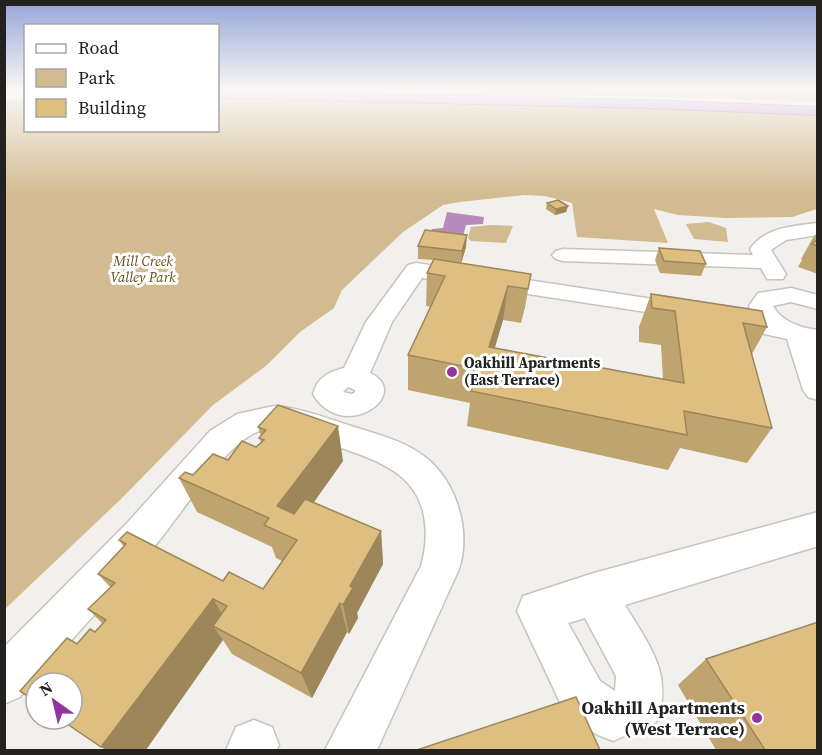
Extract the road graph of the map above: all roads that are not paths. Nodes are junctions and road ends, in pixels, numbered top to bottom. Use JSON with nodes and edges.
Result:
{"nodes":[{"id":1,"x":818,"y":229,"type":"edge"},
{"id":2,"x":563,"y":255,"type":"dead end"},
{"id":3,"x":765,"y":262,"type":"junction"},
{"id":4,"x":791,"y":295,"type":"junction"},
{"id":5,"x":818,"y":302,"type":"edge"},
{"id":6,"x":801,"y":334,"type":"edge"},
{"id":7,"x":354,"y":376,"type":"dead end"},
{"id":8,"x":818,"y":390,"type":"edge"},
{"id":9,"x":818,"y":529,"type":"edge"},
{"id":10,"x":594,"y":593,"type":"dead end"},
{"id":11,"x":4,"y":681,"type":"edge"},
{"id":12,"x":350,"y":750,"type":"edge"}],
"edges":[{"from":1,"to":3,"type":"street"},
{"from":2,"to":3,"type":"street"},
{"from":3,"to":4,"type":"street"},
{"from":4,"to":5,"type":"street"},
{"from":4,"to":6,"type":"street"},
{"from":6,"to":7,"type":"street"},
{"from":6,"to":8,"type":"street"},
{"from":9,"to":10,"type":"street"},
{"from":11,"to":12,"type":"street"}]}
